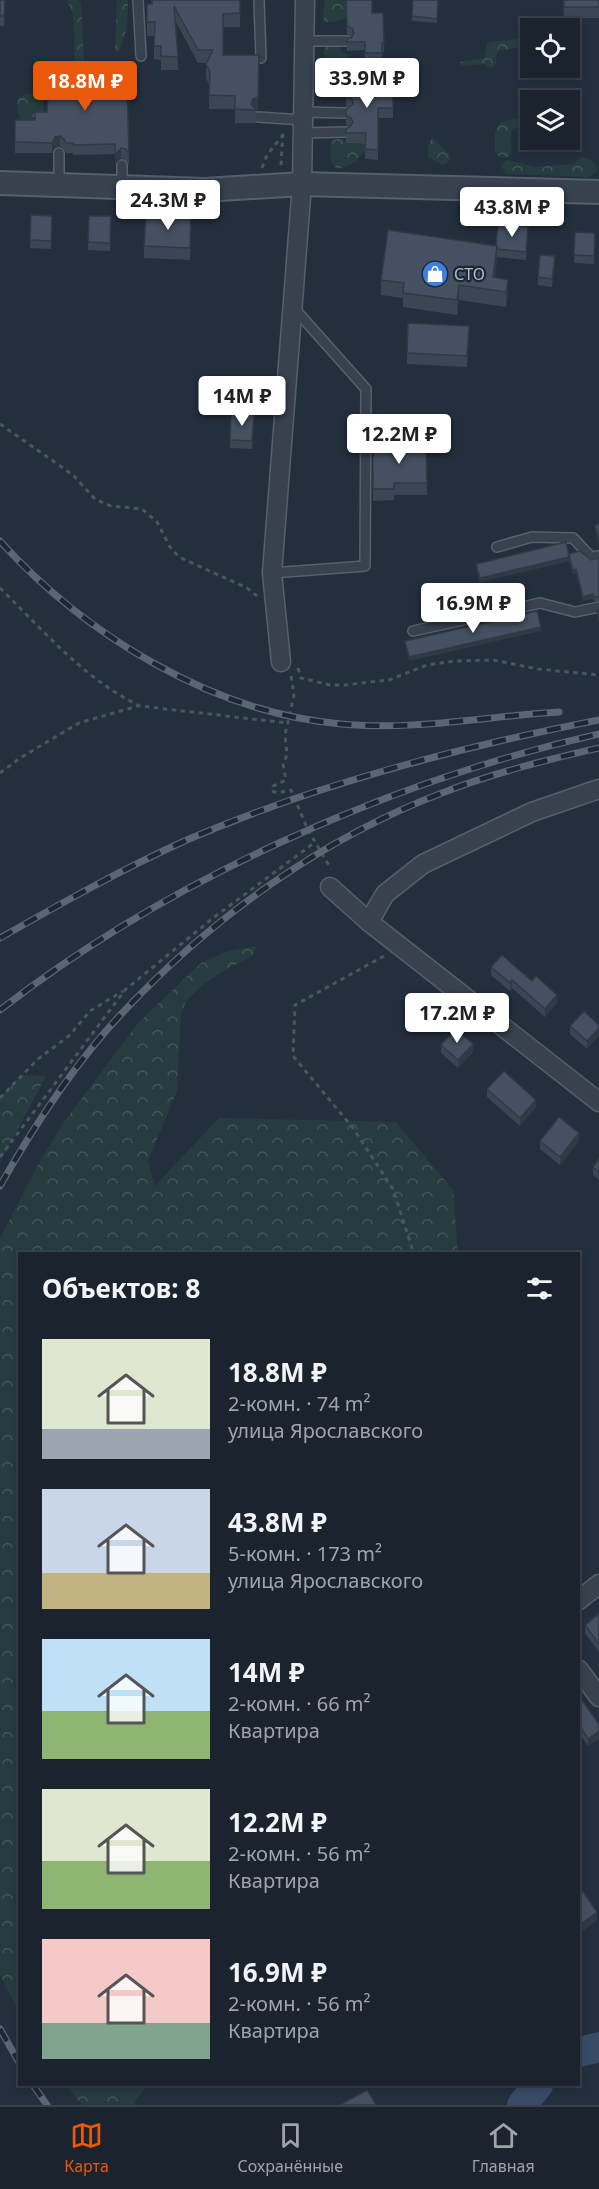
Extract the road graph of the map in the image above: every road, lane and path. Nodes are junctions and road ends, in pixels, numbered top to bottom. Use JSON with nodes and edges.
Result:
{"nodes":[{"id":1,"x":138,"y":0,"type":"edge"},
{"id":2,"x":259,"y":0,"type":"edge"},
{"id":3,"x":305,"y":0,"type":"edge"},
{"id":4,"x":304,"y":41,"type":"junction"},
{"id":5,"x":347,"y":41,"type":"edge"},
{"id":6,"x":141,"y":56,"type":"dead end"},
{"id":7,"x":261,"y":58,"type":"edge"},
{"id":8,"x":346,"y":113,"type":"edge"},
{"id":9,"x":258,"y":117,"type":"edge"},
{"id":10,"x":283,"y":119,"type":"junction"},
{"id":11,"x":303,"y":122,"type":"junction"},
{"id":12,"x":346,"y":132,"type":"edge"},
{"id":13,"x":283,"y":134,"type":"junction"},
{"id":14,"x":59,"y":153,"type":"dead end"},
{"id":15,"x":122,"y":165,"type":"dead end"},
{"id":16,"x":0,"y":183,"type":"edge"},
{"id":17,"x":291,"y":185,"type":"junction"},
{"id":18,"x":59,"y":186,"type":"junction"},
{"id":19,"x":122,"y":188,"type":"junction"},
{"id":20,"x":254,"y":188,"type":"junction"},
{"id":21,"x":599,"y":192,"type":"edge"},
{"id":22,"x":292,"y":306,"type":"junction"},
{"id":23,"x":0,"y":424,"type":"edge"},
{"id":24,"x":496,"y":547,"type":"dead end"},
{"id":25,"x":599,"y":555,"type":"edge"},
{"id":26,"x":273,"y":573,"type":"junction"},
{"id":27,"x":0,"y":588,"type":"edge"},
{"id":28,"x":599,"y":607,"type":"edge"},
{"id":29,"x":277,"y":620,"type":"junction"},
{"id":30,"x":413,"y":631,"type":"dead end"},
{"id":31,"x":290,"y":665,"type":"junction"},
{"id":32,"x":599,"y":675,"type":"edge"},
{"id":33,"x":140,"y":706,"type":"junction"},
{"id":34,"x":286,"y":723,"type":"junction"},
{"id":35,"x":0,"y":773,"type":"edge"},
{"id":36,"x":599,"y":789,"type":"edge"},
{"id":37,"x":314,"y":843,"type":"junction"},
{"id":38,"x":332,"y":879,"type":"joint"},
{"id":39,"x":369,"y":922,"type":"junction"},
{"id":40,"x":401,"y":947,"type":"junction"},
{"id":41,"x":124,"y":990,"type":"junction"},
{"id":42,"x":0,"y":1098,"type":"edge"},
{"id":43,"x":599,"y":1102,"type":"edge"},
{"id":44,"x":0,"y":1157,"type":"edge"},
{"id":45,"x":413,"y":1252,"type":"edge"},
{"id":46,"x":599,"y":1584,"type":"edge"},
{"id":47,"x":580,"y":1599,"type":"edge"},
{"id":48,"x":580,"y":1671,"type":"edge"},
{"id":49,"x":599,"y":1697,"type":"edge"}],
"edges":[{"from":1,"to":6,"type":"lane"},
{"from":2,"to":7,"type":"lane"},
{"from":3,"to":4,"type":"street"},
{"from":4,"to":5,"type":"lane"},
{"from":4,"to":11,"type":"street"},
{"from":8,"to":11,"type":"lane"},
{"from":9,"to":10,"type":"lane"},
{"from":10,"to":11,"type":"lane"},
{"from":10,"to":13,"type":"path"},
{"from":11,"to":12,"type":"lane"},
{"from":11,"to":17,"type":"street"},
{"from":13,"to":17,"type":"path"},
{"from":13,"to":20,"type":"path"},
{"from":14,"to":18,"type":"lane"},
{"from":15,"to":19,"type":"lane"},
{"from":16,"to":18,"type":"street"},
{"from":17,"to":20,"type":"street"},
{"from":17,"to":21,"type":"street"},
{"from":17,"to":22,"type":"street"},
{"from":18,"to":19,"type":"street"},
{"from":19,"to":20,"type":"street"},
{"from":22,"to":26,"type":"street"},
{"from":22,"to":26,"type":"lane"},
{"from":23,"to":29,"type":"path"},
{"from":24,"to":25,"type":"lane"},
{"from":26,"to":29,"type":"street"},
{"from":27,"to":33,"type":"path"},
{"from":28,"to":30,"type":"lane"},
{"from":29,"to":31,"type":"street"},
{"from":31,"to":32,"type":"path"},
{"from":31,"to":34,"type":"path"},
{"from":33,"to":34,"type":"path"},
{"from":33,"to":35,"type":"path"},
{"from":34,"to":37,"type":"path"},
{"from":36,"to":39,"type":"street"},
{"from":37,"to":38,"type":"path"},
{"from":37,"to":41,"type":"path"},
{"from":38,"to":39,"type":"street"},
{"from":39,"to":40,"type":"street"},
{"from":40,"to":43,"type":"street"},
{"from":40,"to":45,"type":"path"},
{"from":41,"to":42,"type":"path"},
{"from":41,"to":44,"type":"path"},
{"from":46,"to":47,"type":"street"},
{"from":48,"to":49,"type":"street"}]}
